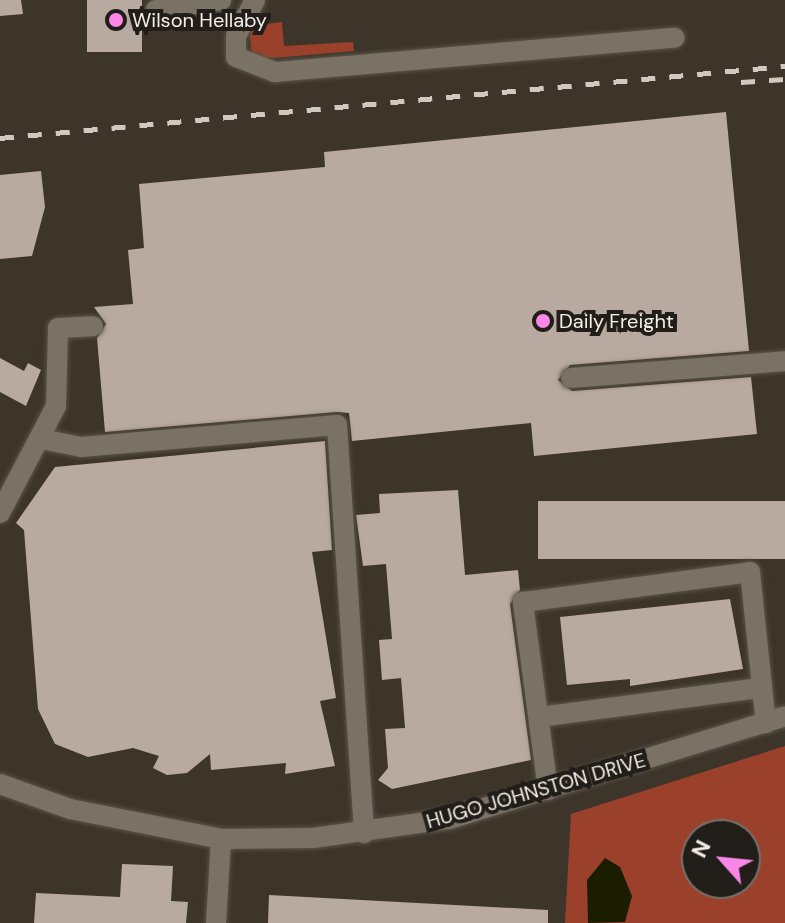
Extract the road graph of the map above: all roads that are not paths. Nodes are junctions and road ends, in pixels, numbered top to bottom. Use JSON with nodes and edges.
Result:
{"nodes":[{"id":1,"x":221,"y":0,"type":"edge"},
{"id":2,"x":256,"y":3,"type":"edge"},
{"id":3,"x":156,"y":10,"type":"dead end"},
{"id":4,"x":675,"y":38,"type":"dead end"},
{"id":5,"x":93,"y":326,"type":"dead end"},
{"id":6,"x":785,"y":361,"type":"edge"},
{"id":7,"x":571,"y":378,"type":"dead end"},
{"id":8,"x":41,"y":439,"type":"junction"},
{"id":9,"x":0,"y":513,"type":"edge"},
{"id":10,"x":758,"y":688,"type":"junction"},
{"id":11,"x":539,"y":717,"type":"junction"},
{"id":12,"x":776,"y":720,"type":"edge"},
{"id":13,"x":0,"y":784,"type":"edge"},
{"id":14,"x":548,"y":790,"type":"junction"},
{"id":15,"x":364,"y":833,"type":"junction"},
{"id":16,"x":221,"y":839,"type":"junction"},
{"id":17,"x":216,"y":923,"type":"edge"}],
"edges":[{"from":1,"to":3,"type":"street"},
{"from":2,"to":4,"type":"street"},
{"from":5,"to":8,"type":"street"},
{"from":6,"to":7,"type":"street"},
{"from":8,"to":9,"type":"street"},
{"from":8,"to":15,"type":"street"},
{"from":10,"to":11,"type":"street"},
{"from":10,"to":11,"type":"street"},
{"from":10,"to":12,"type":"street"},
{"from":11,"to":14,"type":"street"},
{"from":12,"to":14,"type":"street","name":"HUGO JOHNSTON DRIVE"},
{"from":13,"to":16,"type":"street","name":"HUGO JOHNSTON DRIVE"},
{"from":14,"to":15,"type":"street","name":"HUGO JOHNSTON DRIVE"},
{"from":15,"to":16,"type":"street","name":"HUGO JOHNSTON DRIVE"},
{"from":16,"to":17,"type":"street"}]}
